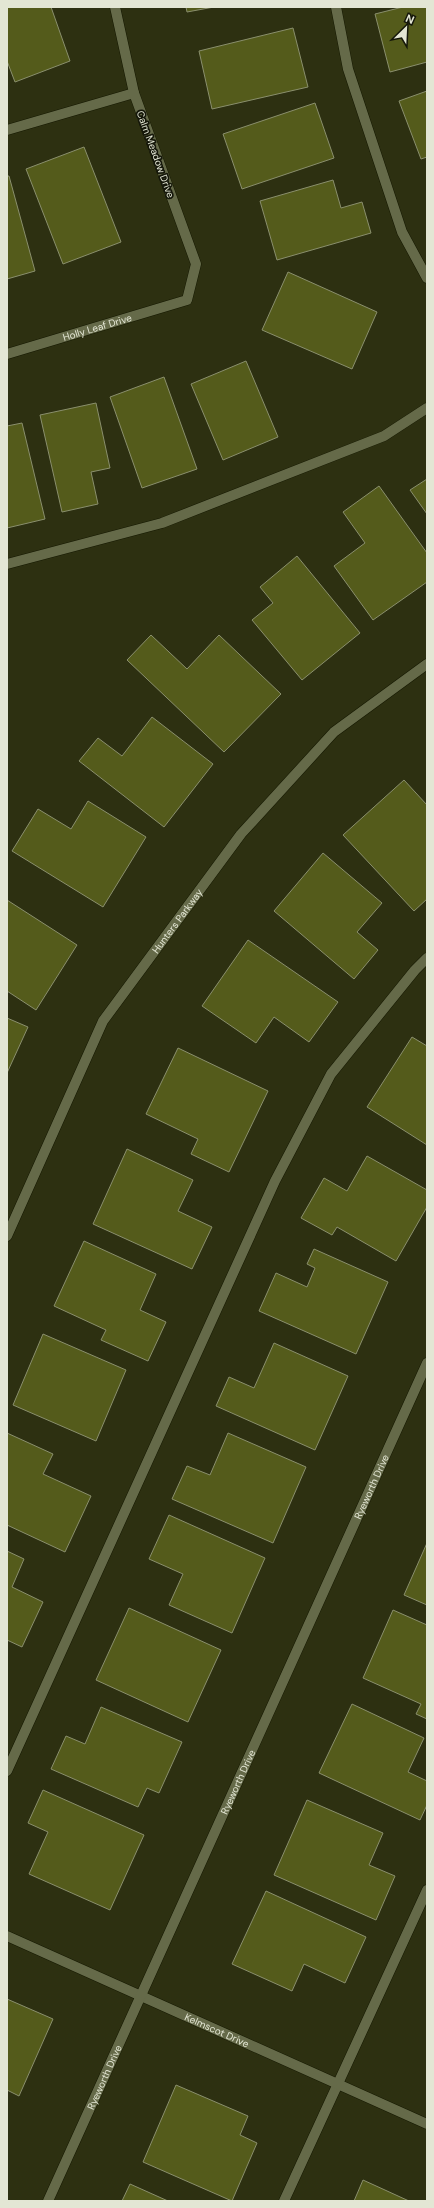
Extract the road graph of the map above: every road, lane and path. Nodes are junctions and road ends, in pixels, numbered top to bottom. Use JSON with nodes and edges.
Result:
{"nodes":[{"id":1,"x":115,"y":7,"type":"edge"},
{"id":2,"x":336,"y":7,"type":"edge"},
{"id":3,"x":134,"y":93,"type":"junction"},
{"id":4,"x":7,"y":130,"type":"edge"},
{"id":5,"x":427,"y":278,"type":"edge"},
{"id":6,"x":187,"y":300,"type":"joint"},
{"id":7,"x":7,"y":354,"type":"edge"},
{"id":8,"x":427,"y":408,"type":"edge"},
{"id":9,"x":7,"y":564,"type":"edge"},
{"id":10,"x":427,"y":664,"type":"edge"},
{"id":11,"x":427,"y":958,"type":"edge"},
{"id":12,"x":7,"y":1236,"type":"edge"},
{"id":13,"x":427,"y":1363,"type":"edge"},
{"id":14,"x":7,"y":1771,"type":"edge"},
{"id":15,"x":427,"y":1890,"type":"edge"},
{"id":16,"x":7,"y":1936,"type":"edge"},
{"id":17,"x":141,"y":1996,"type":"junction"},
{"id":18,"x":337,"y":2084,"type":"junction"},
{"id":19,"x":427,"y":2124,"type":"edge"},
{"id":20,"x":48,"y":2201,"type":"edge"},
{"id":21,"x":284,"y":2201,"type":"edge"}],
"edges":[{"from":1,"to":3,"type":"street","name":"Calm Meadow Drive"},
{"from":2,"to":5,"type":"street"},
{"from":3,"to":4,"type":"street"},
{"from":3,"to":6,"type":"street","name":"Calm Meadow Drive"},
{"from":6,"to":7,"type":"street","name":"Holly Leaf Drive"},
{"from":8,"to":9,"type":"street"},
{"from":10,"to":12,"type":"street","name":"Hunters Parkway"},
{"from":11,"to":14,"type":"street"},
{"from":13,"to":17,"type":"street","name":"Ryeworth Drive"},
{"from":15,"to":18,"type":"street"},
{"from":16,"to":17,"type":"street","name":"Kelmscot Drive"},
{"from":17,"to":18,"type":"street","name":"Kelmscot Drive"},
{"from":17,"to":20,"type":"street","name":"Ryeworth Drive"},
{"from":18,"to":19,"type":"street","name":"Kelmscot Drive"},
{"from":18,"to":21,"type":"street"}]}
